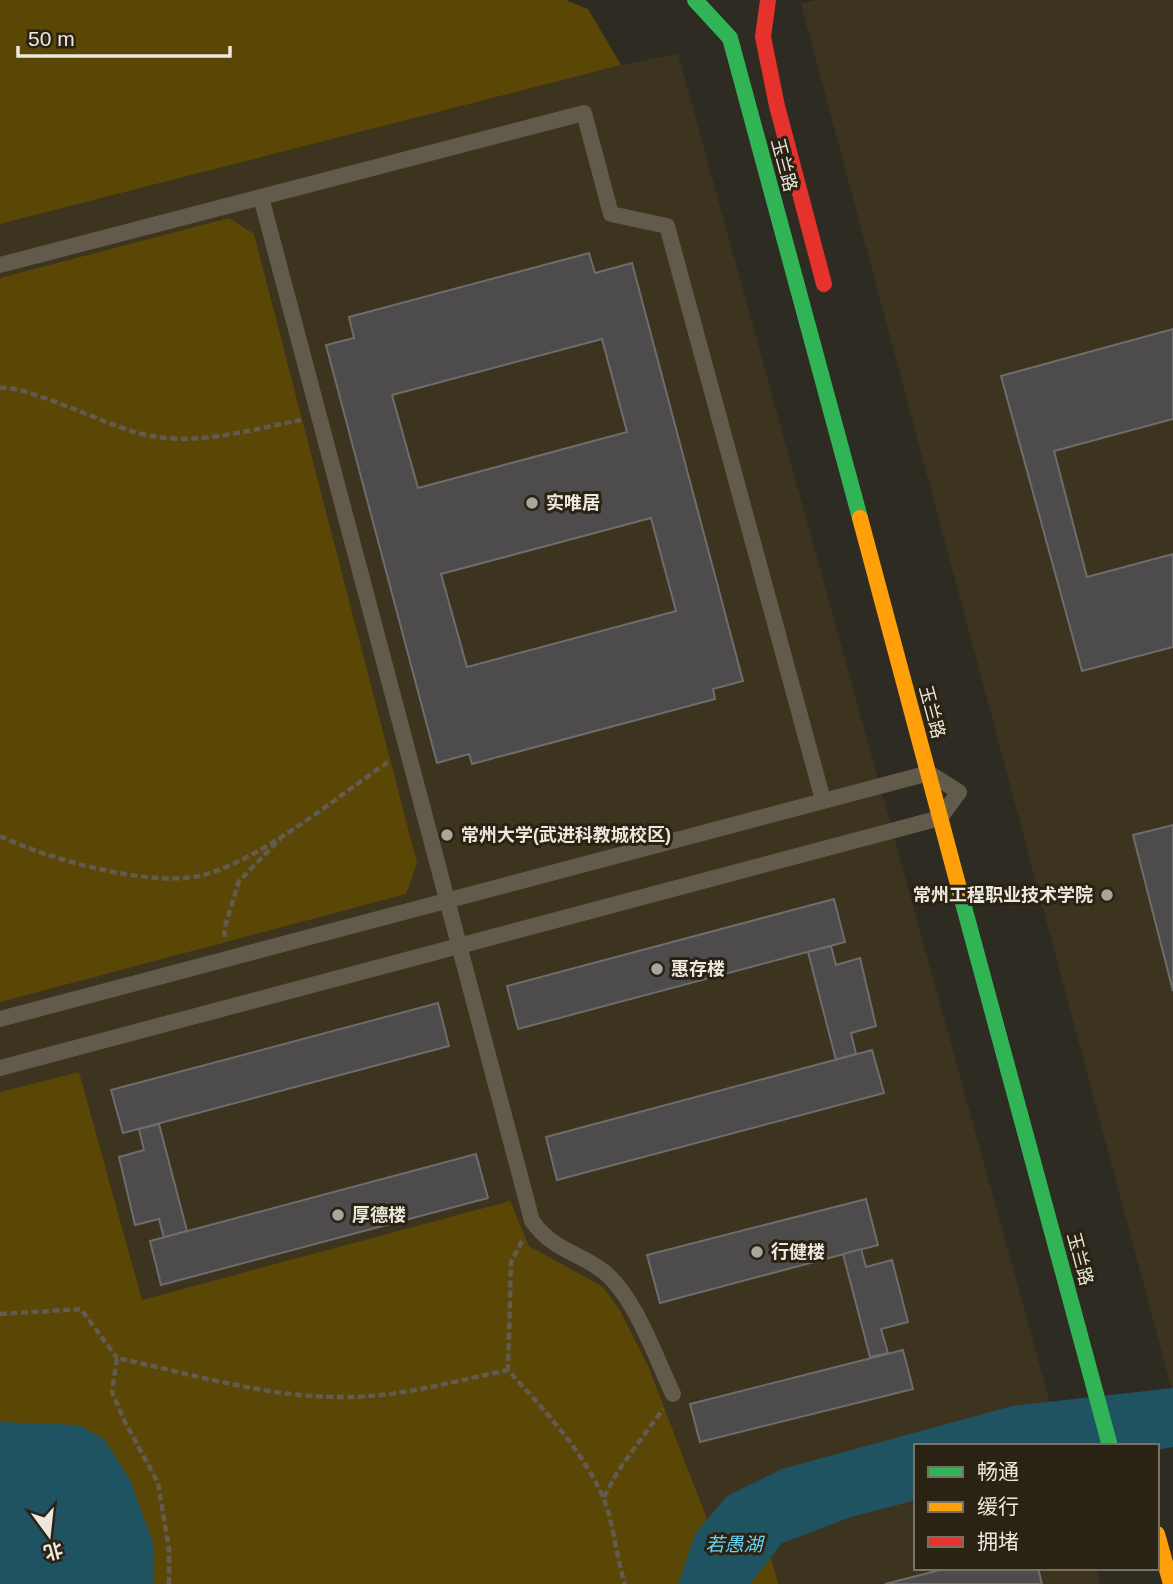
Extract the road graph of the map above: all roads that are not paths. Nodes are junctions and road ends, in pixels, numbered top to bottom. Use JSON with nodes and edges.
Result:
{"nodes":[{"id":1,"x":695,"y":0,"type":"edge"},
{"id":2,"x":768,"y":0,"type":"edge"},
{"id":3,"x":261,"y":197,"type":"junction"},
{"id":4,"x":0,"y":265,"type":"edge"},
{"id":5,"x":827,"y":295,"type":"dead end"},
{"id":6,"x":952,"y":765,"type":"dead end"},
{"id":7,"x":929,"y":773,"type":"junction"},
{"id":8,"x":959,"y":792,"type":"junction"},
{"id":9,"x":823,"y":800,"type":"junction"},
{"id":10,"x":940,"y":818,"type":"junction"},
{"id":11,"x":966,"y":819,"type":"dead end"},
{"id":12,"x":445,"y":899,"type":"junction"},
{"id":13,"x":457,"y":946,"type":"junction"},
{"id":14,"x":0,"y":1019,"type":"edge"},
{"id":15,"x":0,"y":1068,"type":"edge"},
{"id":16,"x":673,"y":1394,"type":"road end"},
{"id":17,"x":1109,"y":1444,"type":"edge"},
{"id":18,"x":1159,"y":1541,"type":"edge"},
{"id":19,"x":1171,"y":1584,"type":"edge"}],
"edges":[{"from":1,"to":7,"type":"street","name":"玉兰路"},
{"from":2,"to":5,"type":"street","name":"玉兰路"},
{"from":3,"to":4,"type":"lane"},
{"from":3,"to":9,"type":"lane"},
{"from":3,"to":12,"type":"lane"},
{"from":6,"to":8,"type":"street"},
{"from":7,"to":8,"type":"lane"},
{"from":7,"to":9,"type":"lane"},
{"from":7,"to":10,"type":"street","name":"玉兰路"},
{"from":8,"to":10,"type":"lane"},
{"from":8,"to":11,"type":"street"},
{"from":9,"to":12,"type":"lane"},
{"from":10,"to":13,"type":"lane"},
{"from":10,"to":17,"type":"street","name":"玉兰路"},
{"from":12,"to":13,"type":"lane"},
{"from":12,"to":14,"type":"lane"},
{"from":13,"to":15,"type":"lane"},
{"from":13,"to":16,"type":"lane"},
{"from":18,"to":19,"type":"street"}]}
